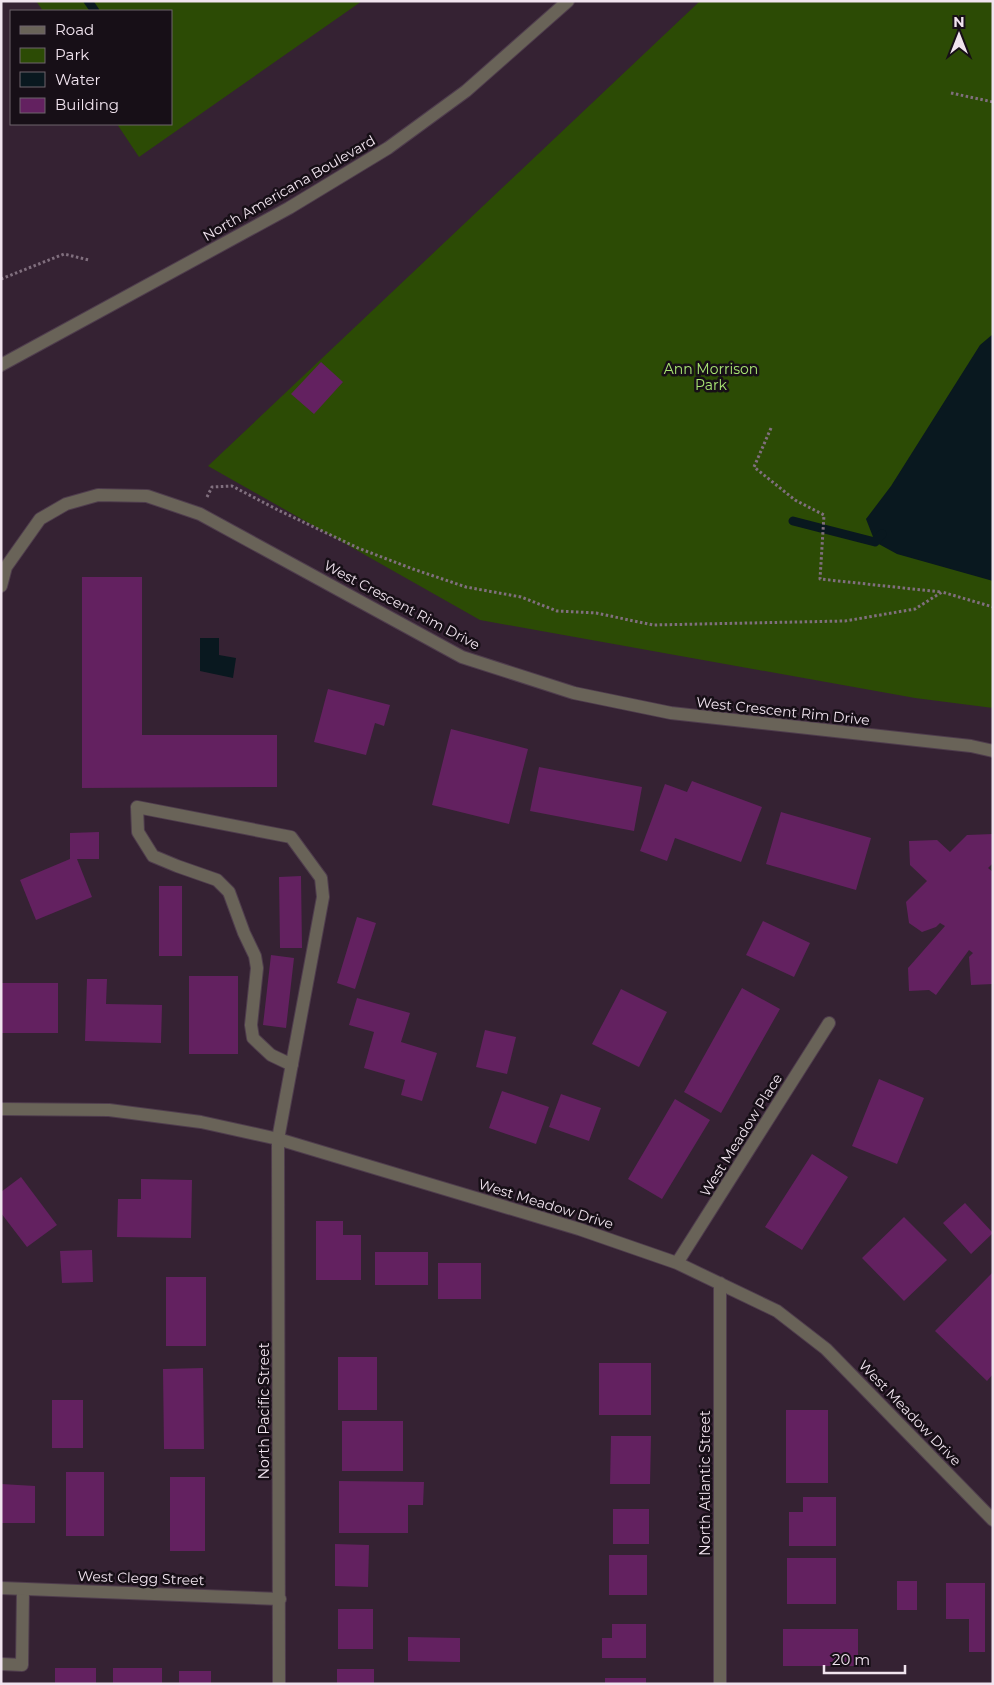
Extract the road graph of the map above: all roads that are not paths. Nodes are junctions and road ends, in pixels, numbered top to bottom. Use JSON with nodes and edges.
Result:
{"nodes":[{"id":1,"x":568,"y":1,"type":"edge"},
{"id":2,"x":1,"y":365,"type":"edge"},
{"id":3,"x":1,"y":586,"type":"edge"},
{"id":4,"x":993,"y":752,"type":"edge"},
{"id":5,"x":829,"y":1023,"type":"dead end"},
{"id":6,"x":292,"y":1065,"type":"junction"},
{"id":7,"x":1,"y":1109,"type":"edge"},
{"id":8,"x":278,"y":1139,"type":"junction"},
{"id":9,"x":677,"y":1263,"type":"junction"},
{"id":10,"x":720,"y":1283,"type":"junction"},
{"id":11,"x":993,"y":1520,"type":"edge"},
{"id":12,"x":1,"y":1588,"type":"edge"},
{"id":13,"x":23,"y":1589,"type":"junction"},
{"id":14,"x":280,"y":1599,"type":"junction"},
{"id":15,"x":1,"y":1664,"type":"edge"},
{"id":16,"x":279,"y":1684,"type":"edge"},
{"id":17,"x":720,"y":1684,"type":"edge"}],
"edges":[{"from":1,"to":2,"type":"street","name":"North Americana Boulevard"},
{"from":3,"to":4,"type":"street","name":"West Crescent Rim Drive"},
{"from":5,"to":9,"type":"street","name":"West Meadow Place"},
{"from":6,"to":6,"type":"street","name":"North Pacific Street"},
{"from":6,"to":8,"type":"street","name":"North Pacific Street"},
{"from":7,"to":8,"type":"street","name":"West Meadow Drive"},
{"from":8,"to":9,"type":"street","name":"West Meadow Drive"},
{"from":8,"to":14,"type":"street","name":"North Pacific Street"},
{"from":9,"to":10,"type":"street","name":"West Meadow Drive"},
{"from":10,"to":11,"type":"street","name":"West Meadow Drive"},
{"from":10,"to":17,"type":"street","name":"North Atlantic Street"},
{"from":12,"to":13,"type":"street","name":"West Clegg Street"},
{"from":13,"to":14,"type":"street","name":"West Clegg Street"},
{"from":13,"to":15,"type":"street"},
{"from":14,"to":16,"type":"street","name":"North Pacific Street"}]}
